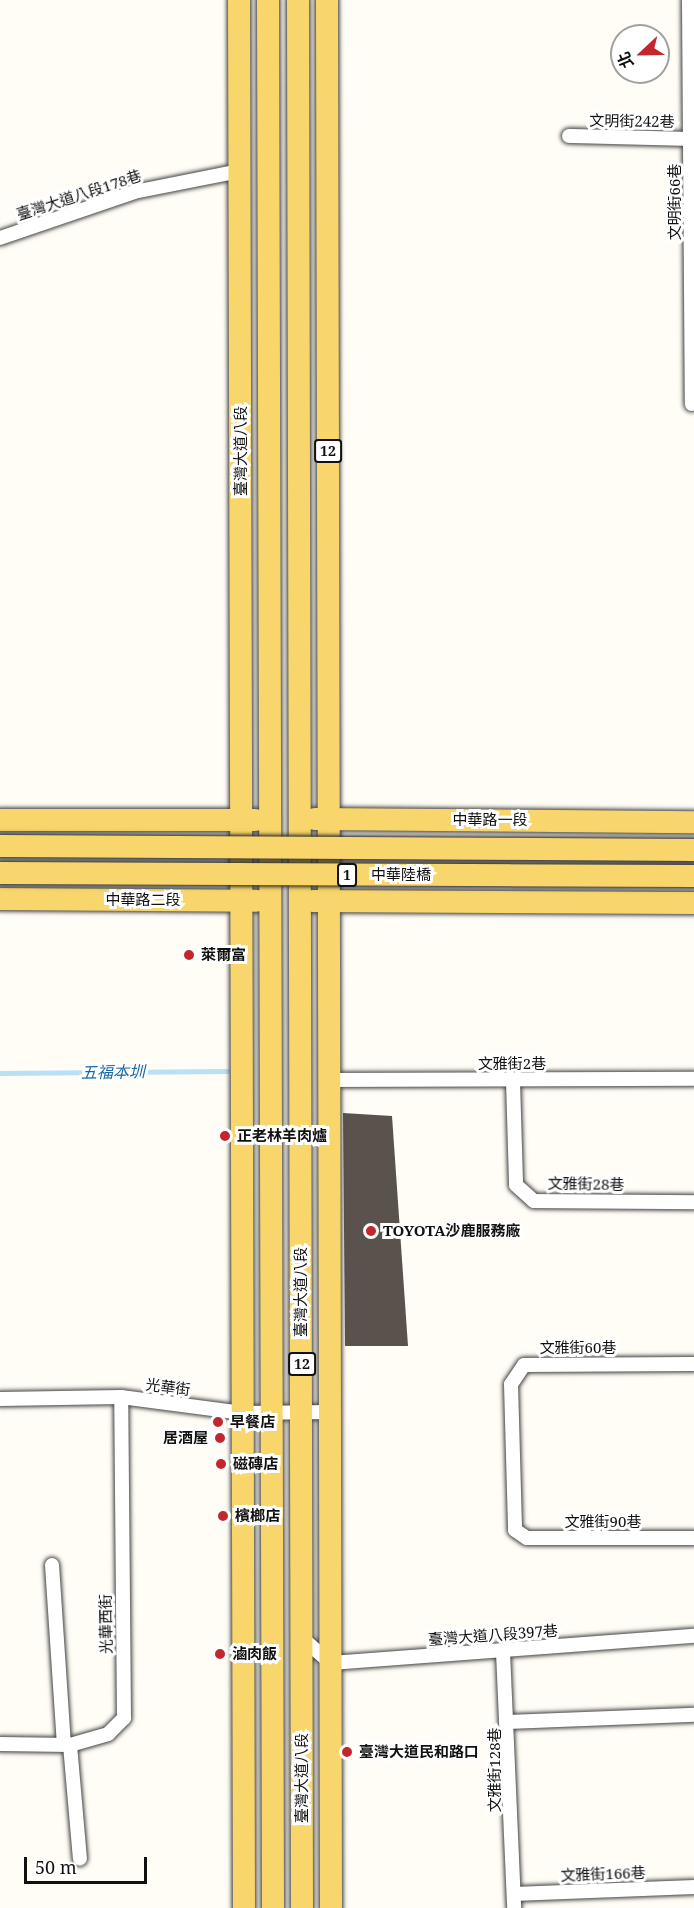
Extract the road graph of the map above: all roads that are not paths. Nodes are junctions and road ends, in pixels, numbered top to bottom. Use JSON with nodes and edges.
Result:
{"nodes":[{"id":1,"x":239,"y":0,"type":"edge"},
{"id":2,"x":268,"y":0,"type":"edge"},
{"id":3,"x":298,"y":0,"type":"edge"},
{"id":4,"x":327,"y":0,"type":"edge"},
{"id":5,"x":689,"y":0,"type":"edge"},
{"id":6,"x":569,"y":136,"type":"dead end"},
{"id":7,"x":692,"y":139,"type":"edge"},
{"id":8,"x":239,"y":171,"type":"junction"},
{"id":9,"x":0,"y":238,"type":"edge"},
{"id":10,"x":692,"y":404,"type":"dead end"},
{"id":11,"x":285,"y":819,"type":"junction"},
{"id":12,"x":329,"y":819,"type":"junction"},
{"id":13,"x":0,"y":820,"type":"edge"},
{"id":14,"x":242,"y":820,"type":"junction"},
{"id":15,"x":694,"y":822,"type":"edge"},
{"id":16,"x":0,"y":846,"type":"edge"},
{"id":17,"x":694,"y":850,"type":"edge"},
{"id":18,"x":0,"y":873,"type":"edge"},
{"id":19,"x":694,"y":876,"type":"edge"},
{"id":20,"x":0,"y":899,"type":"edge"},
{"id":21,"x":242,"y":901,"type":"junction"},
{"id":22,"x":285,"y":901,"type":"junction"},
{"id":23,"x":329,"y":901,"type":"junction"},
{"id":24,"x":694,"y":903,"type":"edge"},
{"id":25,"x":694,"y":1079,"type":"edge"},
{"id":26,"x":330,"y":1080,"type":"junction"},
{"id":27,"x":513,"y":1081,"type":"junction"},
{"id":28,"x":694,"y":1202,"type":"edge"},
{"id":29,"x":694,"y":1364,"type":"edge"},
{"id":30,"x":122,"y":1397,"type":"junction"},
{"id":31,"x":0,"y":1399,"type":"edge"},
{"id":32,"x":272,"y":1412,"type":"junction"},
{"id":33,"x":302,"y":1412,"type":"junction"},
{"id":34,"x":331,"y":1412,"type":"junction"},
{"id":35,"x":243,"y":1413,"type":"junction"},
{"id":36,"x":515,"y":1530,"type":"joint"},
{"id":37,"x":694,"y":1538,"type":"edge"},
{"id":38,"x":52,"y":1565,"type":"dead end"},
{"id":39,"x":694,"y":1636,"type":"edge"},
{"id":40,"x":302,"y":1638,"type":"junction"},
{"id":41,"x":503,"y":1652,"type":"junction"},
{"id":42,"x":331,"y":1662,"type":"junction"},
{"id":43,"x":694,"y":1715,"type":"edge"},
{"id":44,"x":508,"y":1722,"type":"junction"},
{"id":45,"x":0,"y":1744,"type":"edge"},
{"id":46,"x":67,"y":1744,"type":"junction"},
{"id":47,"x":80,"y":1859,"type":"dead end"},
{"id":48,"x":694,"y":1887,"type":"edge"},
{"id":49,"x":514,"y":1901,"type":"edge"},
{"id":50,"x":244,"y":1908,"type":"edge"},
{"id":51,"x":273,"y":1908,"type":"edge"},
{"id":52,"x":302,"y":1908,"type":"edge"},
{"id":53,"x":332,"y":1908,"type":"edge"}],
"edges":[{"from":1,"to":8,"type":"main road","name":"臺灣大道八段","number":"12"},
{"from":2,"to":11,"type":"main road","name":"臺灣大道八段","number":"12"},
{"from":3,"to":11,"type":"main road","name":"臺灣大道八段","number":"12"},
{"from":4,"to":12,"type":"main road","name":"臺灣大道八段","number":"12"},
{"from":5,"to":7,"type":"street","name":"文明街66巷"},
{"from":6,"to":7,"type":"street","name":"文明街242巷"},
{"from":7,"to":10,"type":"street","name":"文明街66巷"},
{"from":8,"to":9,"type":"street","name":"臺灣大道八段178巷"},
{"from":8,"to":14,"type":"main road","name":"臺灣大道八段","number":"12"},
{"from":11,"to":12,"type":"main road","name":"中華路一段"},
{"from":11,"to":14,"type":"main road"},
{"from":11,"to":21,"type":"main road","name":"臺灣大道八段","number":"12"},
{"from":11,"to":22,"type":"main road","name":"臺灣大道八段","number":"12"},
{"from":11,"to":23,"type":"main road","name":"臺灣大道八段","number":"12"},
{"from":12,"to":15,"type":"main road","name":"中華路一段"},
{"from":12,"to":23,"type":"main road","name":"臺灣大道八段","number":"12"},
{"from":13,"to":14,"type":"main road"},
{"from":14,"to":21,"type":"main road","name":"臺灣大道八段","number":"12"},
{"from":16,"to":17,"type":"main road","name":"中華陸橋","number":"1","bridge":true},
{"from":18,"to":19,"type":"main road","name":"中華陸橋","number":"1","bridge":true},
{"from":20,"to":21,"type":"main road","name":"中華路二段","number":"1"},
{"from":21,"to":22,"type":"main road","name":"中華路二段","number":"1"},
{"from":21,"to":35,"type":"main road","name":"臺灣大道八段","number":"12"},
{"from":22,"to":23,"type":"main road","number":"1"},
{"from":22,"to":32,"type":"main road","name":"臺灣大道八段","number":"12"},
{"from":22,"to":33,"type":"main road","name":"臺灣大道八段","number":"12"},
{"from":23,"to":24,"type":"main road","number":"1"},
{"from":23,"to":26,"type":"main road","name":"臺灣大道八段","number":"12"},
{"from":25,"to":27,"type":"street","name":"文雅街2巷"},
{"from":26,"to":27,"type":"street","name":"文雅街2巷"},
{"from":26,"to":34,"type":"main road","name":"臺灣大道八段","number":"12"},
{"from":27,"to":28,"type":"street","name":"文雅街28巷"},
{"from":29,"to":36,"type":"street","name":"文雅街60巷"},
{"from":30,"to":31,"type":"street","name":"光華街"},
{"from":30,"to":35,"type":"street","name":"光華街"},
{"from":30,"to":46,"type":"street","name":"光華西街"},
{"from":32,"to":33,"type":"street","name":"光華街"},
{"from":32,"to":35,"type":"street","name":"光華街"},
{"from":32,"to":51,"type":"main road","name":"臺灣大道八段","number":"12"},
{"from":33,"to":34,"type":"street","name":"光華街"},
{"from":33,"to":40,"type":"main road","name":"臺灣大道八段","number":"12"},
{"from":34,"to":42,"type":"main road","name":"臺灣大道八段","number":"12"},
{"from":35,"to":50,"type":"main road","name":"臺灣大道八段","number":"12"},
{"from":36,"to":37,"type":"street","name":"文雅街90巷"},
{"from":38,"to":46,"type":"street"},
{"from":39,"to":41,"type":"street","name":"臺灣大道八段397巷"},
{"from":40,"to":42,"type":"street"},
{"from":40,"to":52,"type":"main road","name":"臺灣大道八段","number":"12"},
{"from":41,"to":42,"type":"street","name":"臺灣大道八段397巷"},
{"from":41,"to":44,"type":"street"},
{"from":42,"to":53,"type":"main road","name":"臺灣大道八段","number":"12"},
{"from":43,"to":44,"type":"street","name":"文雅街128巷"},
{"from":44,"to":49,"type":"street","name":"文雅街128巷"},
{"from":45,"to":46,"type":"street","name":"光華西街"},
{"from":46,"to":47,"type":"street"},
{"from":48,"to":49,"type":"street","name":"文雅街166巷"}]}
